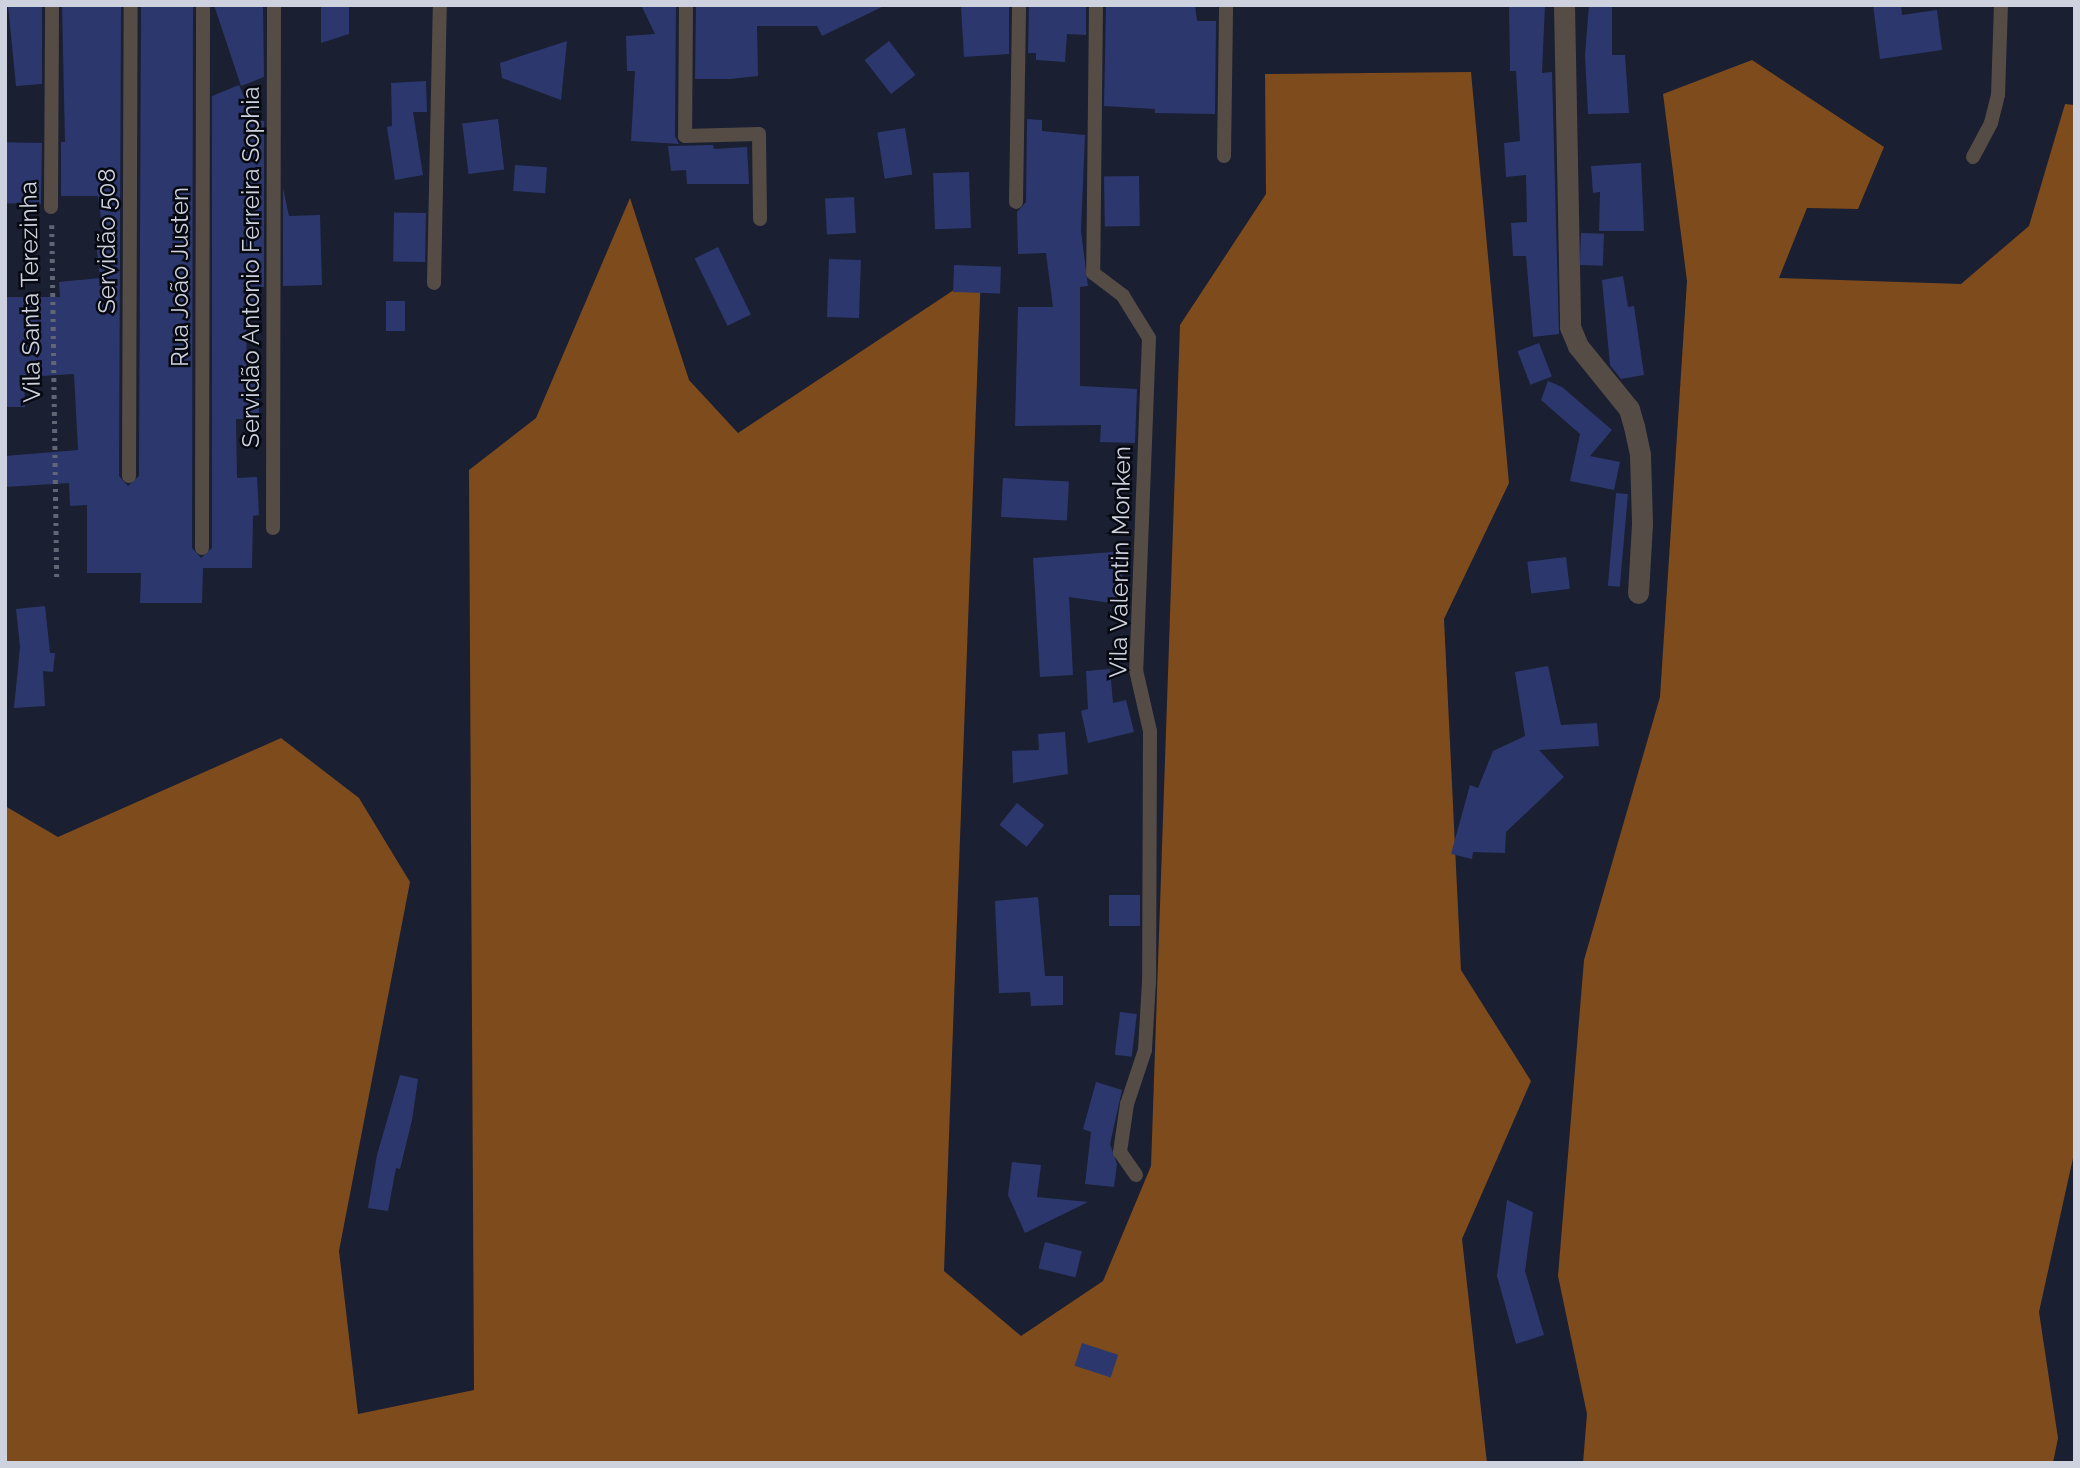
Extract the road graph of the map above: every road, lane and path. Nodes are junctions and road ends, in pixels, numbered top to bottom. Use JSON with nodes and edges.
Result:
{"nodes":[{"id":1,"x":52,"y":5,"type":"edge"},
{"id":2,"x":131,"y":5,"type":"edge"},
{"id":3,"x":203,"y":5,"type":"edge"},
{"id":4,"x":274,"y":5,"type":"edge"},
{"id":5,"x":440,"y":5,"type":"edge"},
{"id":6,"x":686,"y":5,"type":"edge"},
{"id":7,"x":1019,"y":5,"type":"edge"},
{"id":8,"x":1096,"y":5,"type":"edge"},
{"id":9,"x":1226,"y":5,"type":"edge"},
{"id":10,"x":1564,"y":5,"type":"edge"},
{"id":11,"x":2001,"y":5,"type":"edge"},
{"id":12,"x":1224,"y":156,"type":"dead end"},
{"id":13,"x":1973,"y":157,"type":"dead end"},
{"id":14,"x":1016,"y":202,"type":"dead end"},
{"id":15,"x":51,"y":207,"type":"joint"},
{"id":16,"x":760,"y":219,"type":"dead end"},
{"id":17,"x":434,"y":283,"type":"dead end"},
{"id":18,"x":130,"y":476,"type":"dead end"},
{"id":19,"x":273,"y":528,"type":"dead end"},
{"id":20,"x":202,"y":548,"type":"dead end"},
{"id":21,"x":57,"y":578,"type":"dead end"},
{"id":22,"x":1638,"y":593,"type":"dead end"},
{"id":23,"x":1136,"y":1175,"type":"dead end"}],
"edges":[{"from":1,"to":15,"type":"lane","name":"Vila Santa Terezinha"},
{"from":2,"to":18,"type":"lane","name":"Servidão 508"},
{"from":3,"to":20,"type":"lane","name":"Rua João Justen"},
{"from":4,"to":19,"type":"lane","name":"Servidão Antonio Ferreira Sophia"},
{"from":5,"to":17,"type":"lane"},
{"from":6,"to":16,"type":"lane"},
{"from":7,"to":14,"type":"lane"},
{"from":8,"to":23,"type":"lane","name":"Vila Valentin Monken"},
{"from":9,"to":12,"type":"lane"},
{"from":10,"to":22,"type":"street"},
{"from":11,"to":13,"type":"lane"},
{"from":15,"to":21,"type":"path","name":"Vila Santa Terezinha"}]}
